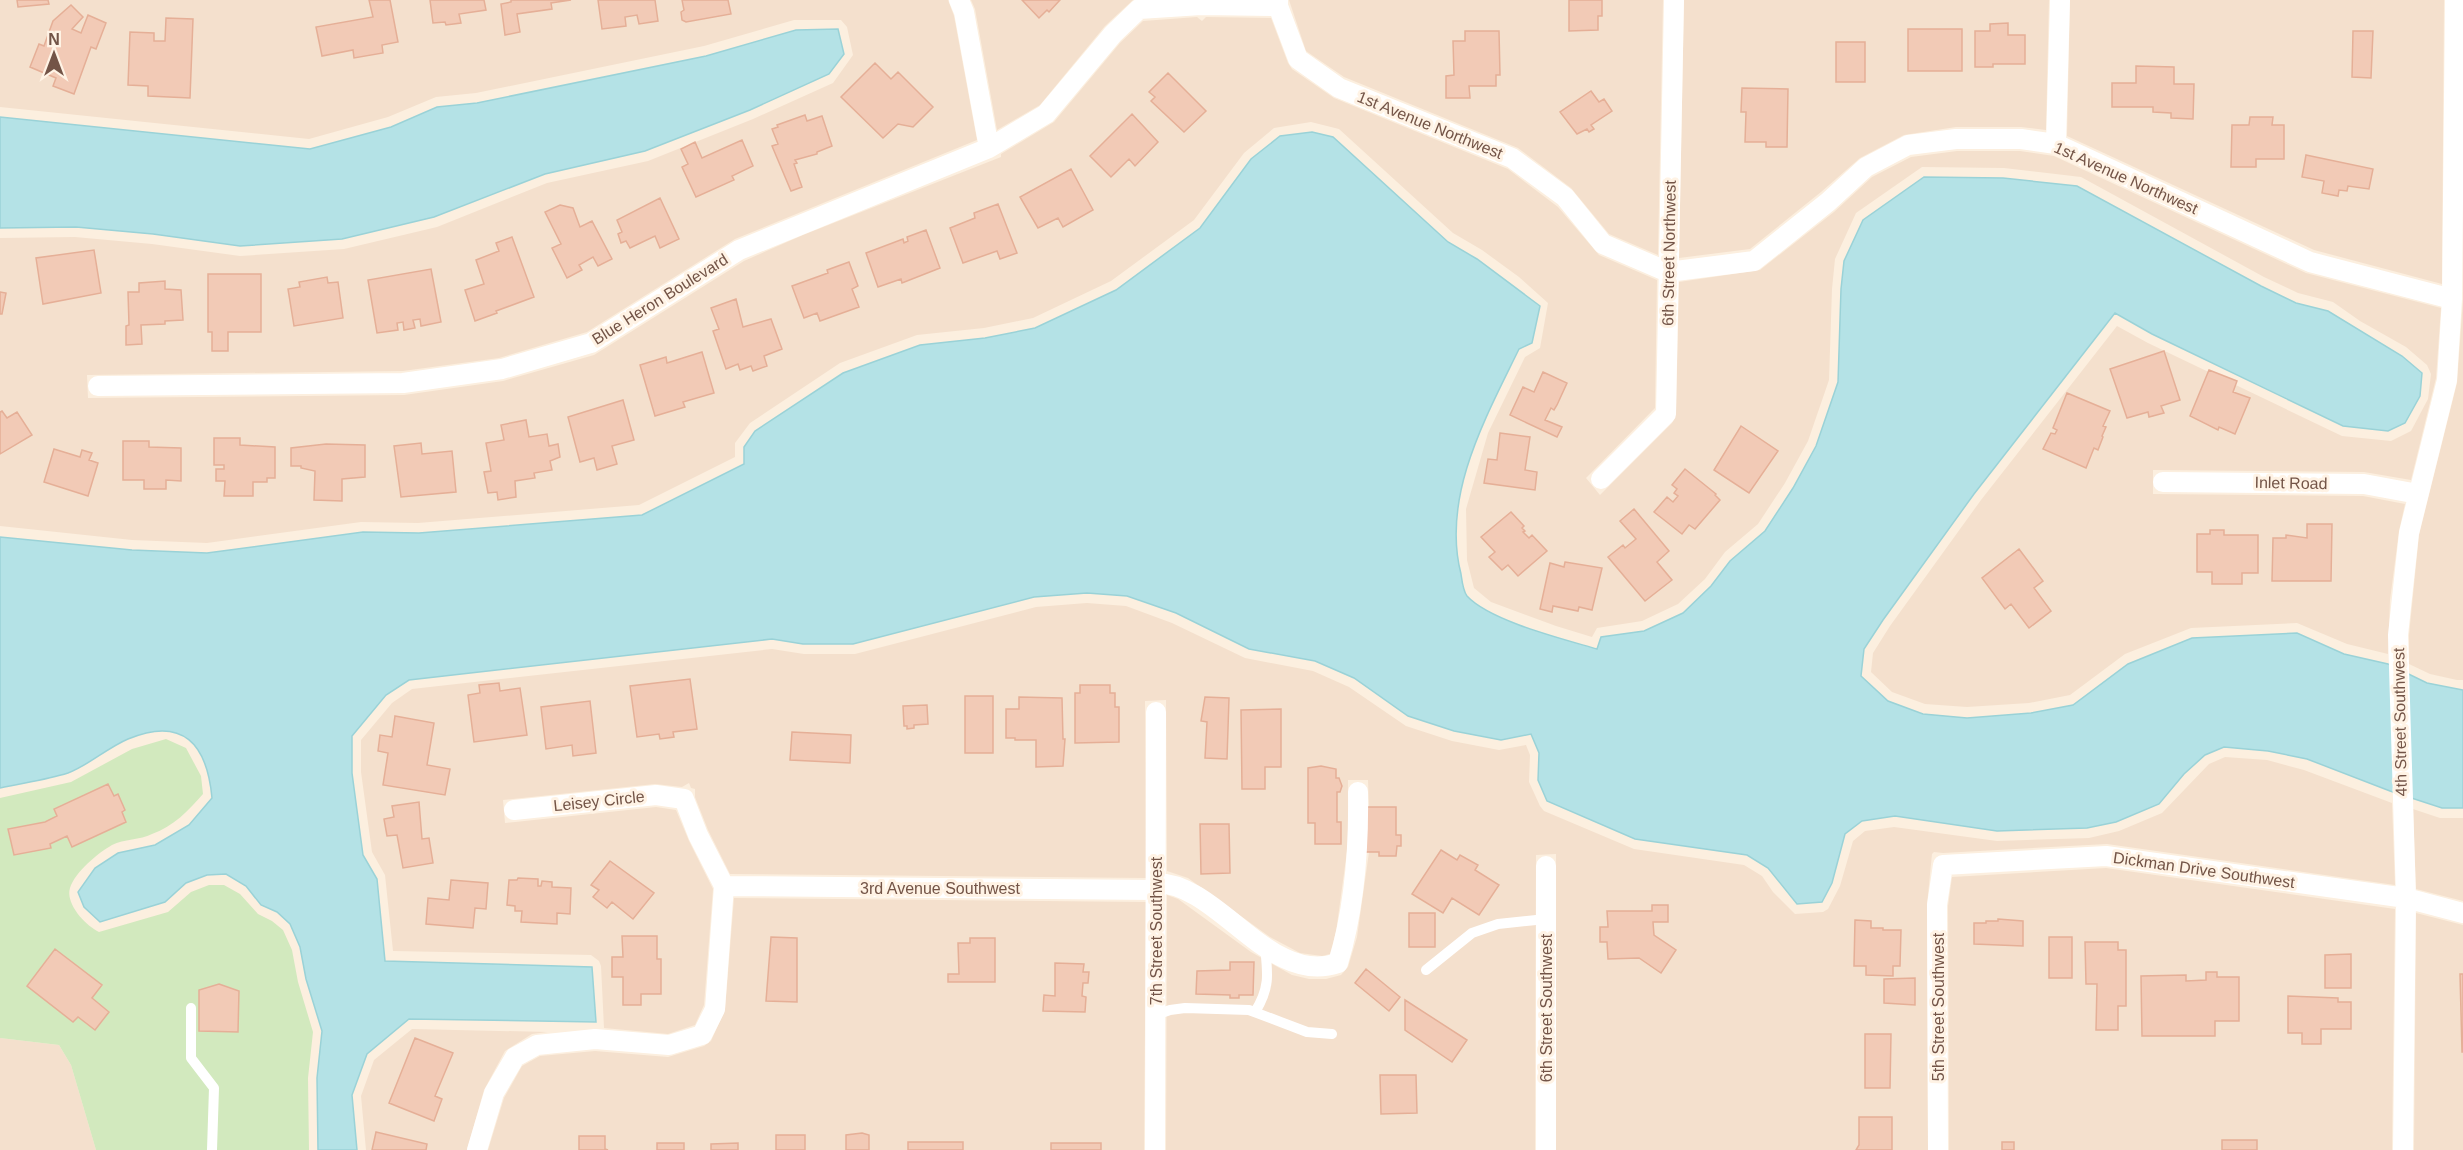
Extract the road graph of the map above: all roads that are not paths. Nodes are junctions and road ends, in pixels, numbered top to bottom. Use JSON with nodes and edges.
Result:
{"nodes":[{"id":1,"x":959,"y":0,"type":"edge"},
{"id":2,"x":1674,"y":0,"type":"edge"},
{"id":3,"x":2060,"y":0,"type":"edge"},
{"id":4,"x":2455,"y":0,"type":"edge"},
{"id":5,"x":1199,"y":2,"type":"edge"},
{"id":6,"x":1278,"y":3,"type":"edge"},
{"id":7,"x":2056,"y":144,"type":"junction"},
{"id":8,"x":989,"y":148,"type":"junction"},
{"id":9,"x":1668,"y":272,"type":"junction"},
{"id":10,"x":2452,"y":298,"type":"junction"},
{"id":11,"x":98,"y":386,"type":"dead end"},
{"id":12,"x":1601,"y":479,"type":"dead end"},
{"id":13,"x":2163,"y":482,"type":"dead end"},
{"id":14,"x":2418,"y":494,"type":"junction"},
{"id":15,"x":1156,"y":712,"type":"dead end"},
{"id":16,"x":1358,"y":792,"type":"dead end"},
{"id":17,"x":514,"y":810,"type":"dead end"},
{"id":18,"x":1943,"y":865,"type":"joint"},
{"id":19,"x":1546,"y":866,"type":"dead end"},
{"id":20,"x":724,"y":886,"type":"junction"},
{"id":21,"x":1156,"y":887,"type":"junction"},
{"id":22,"x":2406,"y":898,"type":"junction"},
{"id":23,"x":2463,"y":913,"type":"edge"},
{"id":24,"x":1546,"y":919,"type":"junction"},
{"id":25,"x":1265,"y":947,"type":"junction"},
{"id":26,"x":1426,"y":970,"type":"dead end"},
{"id":27,"x":190,"y":1008,"type":"dead end"},
{"id":28,"x":1255,"y":1012,"type":"junction"},
{"id":29,"x":1156,"y":1015,"type":"junction"},
{"id":30,"x":1332,"y":1034,"type":"dead end"},
{"id":31,"x":212,"y":1150,"type":"edge"},
{"id":32,"x":477,"y":1150,"type":"edge"},
{"id":33,"x":1155,"y":1150,"type":"edge"},
{"id":34,"x":1546,"y":1150,"type":"edge"},
{"id":35,"x":1938,"y":1150,"type":"edge"},
{"id":36,"x":2403,"y":1150,"type":"edge"}],
"edges":[{"from":1,"to":8,"type":"street"},
{"from":2,"to":9,"type":"street","name":"6th Street Northwest"},
{"from":3,"to":7,"type":"street"},
{"from":4,"to":10,"type":"street","name":"4th Street Southwest"},
{"from":5,"to":6,"type":"street","name":"Blue Heron Boulevard"},
{"from":5,"to":8,"type":"street","name":"Blue Heron Boulevard"},
{"from":6,"to":9,"type":"street","name":"1st Avenue Northwest"},
{"from":7,"to":9,"type":"street","name":"1st Avenue Northwest"},
{"from":7,"to":10,"type":"street","name":"1st Avenue Northwest"},
{"from":8,"to":11,"type":"street","name":"Blue Heron Boulevard"},
{"from":9,"to":12,"type":"street","name":"6th Street Northwest"},
{"from":10,"to":14,"type":"street","name":"4th Street Southwest"},
{"from":13,"to":14,"type":"street","name":"Inlet Road"},
{"from":14,"to":22,"type":"street","name":"4th Street Southwest"},
{"from":15,"to":21,"type":"street","name":"7th Street Southwest"},
{"from":16,"to":25,"type":"street"},
{"from":17,"to":20,"type":"street","name":"Leisey Circle"},
{"from":18,"to":22,"type":"street","name":"Dickman Drive Southwest"},
{"from":18,"to":35,"type":"street","name":"5th Street Southwest"},
{"from":19,"to":24,"type":"street","name":"6th Street Southwest"},
{"from":20,"to":21,"type":"street","name":"3rd Avenue Southwest"},
{"from":20,"to":32,"type":"street"},
{"from":21,"to":25,"type":"street"},
{"from":21,"to":29,"type":"street","name":"7th Street Southwest"},
{"from":22,"to":23,"type":"street","name":"Dickman Drive Southwest"},
{"from":22,"to":36,"type":"street","name":"4th Street Southwest"},
{"from":24,"to":26,"type":"lane"},
{"from":24,"to":34,"type":"street","name":"6th Street Southwest"},
{"from":25,"to":28,"type":"lane"},
{"from":27,"to":31,"type":"lane"},
{"from":28,"to":29,"type":"lane"},
{"from":28,"to":30,"type":"lane"},
{"from":29,"to":33,"type":"street","name":"7th Street Southwest"}]}
